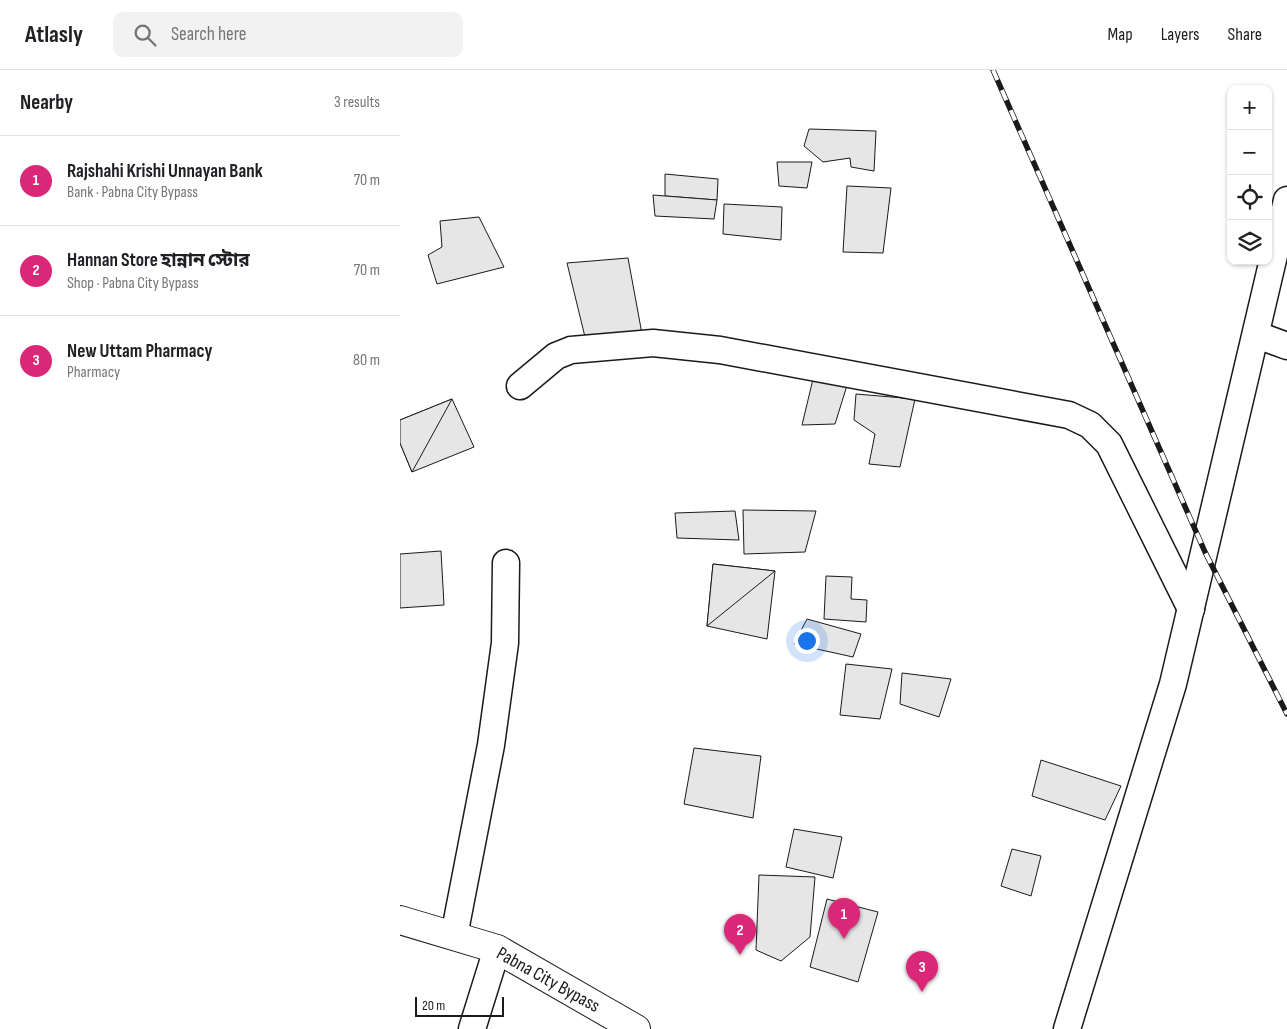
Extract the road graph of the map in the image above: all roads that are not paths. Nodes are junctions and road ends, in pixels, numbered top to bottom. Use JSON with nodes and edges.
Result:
{"nodes":[{"id":1,"x":1287,"y":200,"type":"edge"},
{"id":2,"x":1257,"y":335,"type":"junction"},
{"id":3,"x":1287,"y":346,"type":"edge"},
{"id":4,"x":520,"y":386,"type":"dead end"},
{"id":5,"x":506,"y":563,"type":"dead end"},
{"id":6,"x":1192,"y":609,"type":"junction"},
{"id":7,"x":400,"y":920,"type":"edge"},
{"id":8,"x":454,"y":936,"type":"junction"},
{"id":9,"x":497,"y":949,"type":"junction"},
{"id":10,"x":472,"y":1029,"type":"edge"},
{"id":11,"x":636,"y":1029,"type":"edge"},
{"id":12,"x":1068,"y":1029,"type":"edge"}],
"edges":[{"from":1,"to":2,"type":"street"},
{"from":2,"to":3,"type":"street"},
{"from":2,"to":6,"type":"street"},
{"from":4,"to":6,"type":"street"},
{"from":5,"to":8,"type":"street"},
{"from":6,"to":12,"type":"street"},
{"from":7,"to":8,"type":"highway","name":"Pabna City Bypass"},
{"from":8,"to":9,"type":"highway","name":"Pabna City Bypass"},
{"from":9,"to":10,"type":"street"},
{"from":9,"to":11,"type":"highway","name":"Pabna City Bypass"}]}
